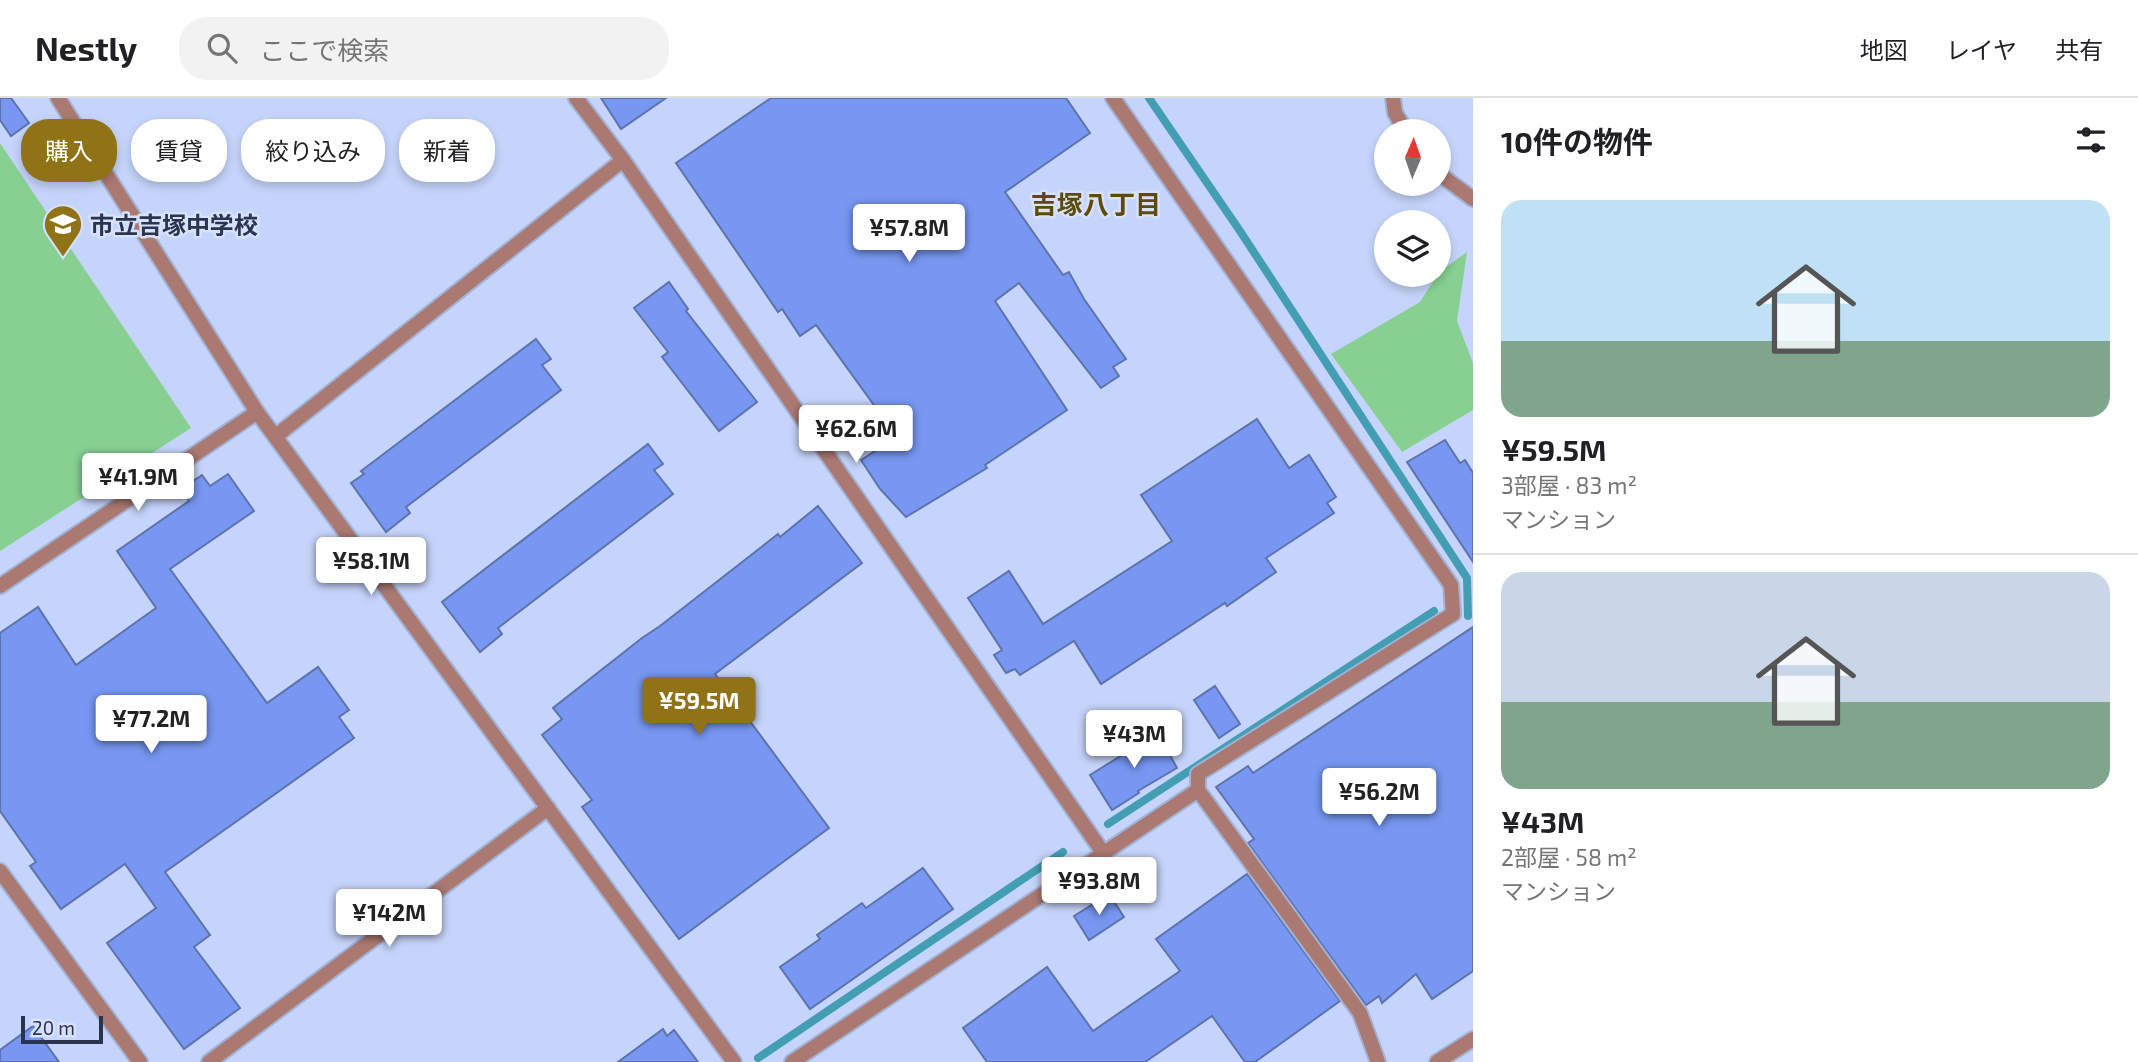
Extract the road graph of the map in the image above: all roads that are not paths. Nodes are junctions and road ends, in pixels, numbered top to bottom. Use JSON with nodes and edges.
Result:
{"nodes":[{"id":1,"x":58,"y":98,"type":"edge"},
{"id":2,"x":576,"y":98,"type":"edge"},
{"id":3,"x":1113,"y":98,"type":"edge"},
{"id":4,"x":1393,"y":98,"type":"edge"},
{"id":5,"x":1399,"y":119,"type":"edge"},
{"id":6,"x":623,"y":160,"type":"junction"},
{"id":7,"x":1451,"y":183,"type":"edge"},
{"id":8,"x":1473,"y":199,"type":"edge"},
{"id":9,"x":257,"y":412,"type":"junction"},
{"id":10,"x":276,"y":436,"type":"junction"},
{"id":11,"x":0,"y":586,"type":"edge"},
{"id":12,"x":1198,"y":790,"type":"junction"},
{"id":13,"x":548,"y":808,"type":"junction"},
{"id":14,"x":1104,"y":854,"type":"junction"},
{"id":15,"x":0,"y":871,"type":"edge"},
{"id":16,"x":1473,"y":1039,"type":"edge"},
{"id":17,"x":140,"y":1062,"type":"edge"},
{"id":18,"x":209,"y":1062,"type":"edge"},
{"id":19,"x":734,"y":1062,"type":"edge"},
{"id":20,"x":792,"y":1062,"type":"edge"},
{"id":21,"x":1378,"y":1062,"type":"edge"},
{"id":22,"x":1437,"y":1062,"type":"edge"}],
"edges":[{"from":1,"to":9,"type":"street"},
{"from":2,"to":6,"type":"street"},
{"from":3,"to":12,"type":"street"},
{"from":4,"to":5,"type":"street"},
{"from":6,"to":10,"type":"street"},
{"from":6,"to":14,"type":"street"},
{"from":7,"to":8,"type":"street"},
{"from":9,"to":10,"type":"street"},
{"from":9,"to":11,"type":"street"},
{"from":10,"to":13,"type":"street"},
{"from":12,"to":14,"type":"street"},
{"from":12,"to":21,"type":"street"},
{"from":13,"to":18,"type":"street"},
{"from":13,"to":19,"type":"street"},
{"from":14,"to":20,"type":"street"},
{"from":15,"to":17,"type":"street"},
{"from":16,"to":22,"type":"street"}]}
